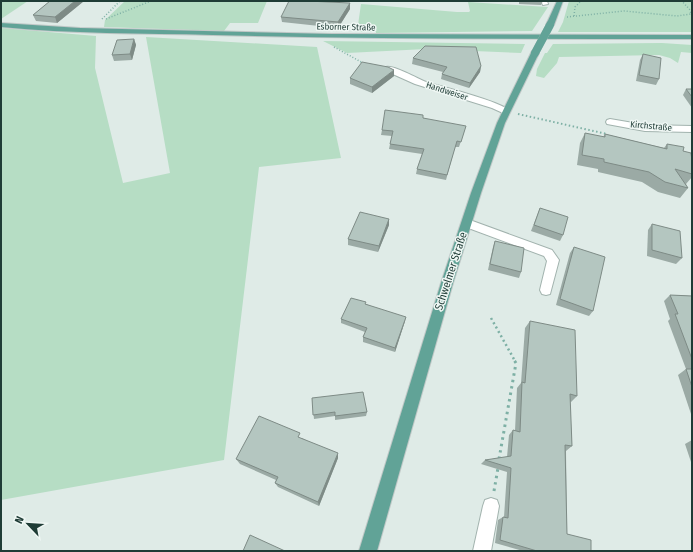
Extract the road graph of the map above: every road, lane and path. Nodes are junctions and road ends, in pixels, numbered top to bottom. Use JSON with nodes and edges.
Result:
{"nodes":[{"id":1,"x":120,"y":1,"type":"edge"},
{"id":2,"x":151,"y":1,"type":"edge"},
{"id":3,"x":560,"y":1,"type":"edge"},
{"id":4,"x":581,"y":1,"type":"edge"},
{"id":5,"x":682,"y":1,"type":"edge"},
{"id":6,"x":574,"y":16,"type":"junction"},
{"id":7,"x":563,"y":18,"type":"dead end"},
{"id":8,"x":1,"y":25,"type":"edge"},
{"id":9,"x":692,"y":37,"type":"edge"},
{"id":10,"x":330,"y":47,"type":"dead end"},
{"id":11,"x":389,"y":69,"type":"joint"},
{"id":12,"x":506,"y":111,"type":"junction"},
{"id":13,"x":610,"y":122,"type":"dead end"},
{"id":14,"x":692,"y":129,"type":"edge"},
{"id":15,"x":608,"y":135,"type":"edge"},
{"id":16,"x":467,"y":223,"type":"junction"},
{"id":17,"x":546,"y":290,"type":"dead end"},
{"id":18,"x":491,"y":318,"type":"dead end"},
{"id":19,"x":491,"y":506,"type":"joint"},
{"id":20,"x":368,"y":551,"type":"edge"},
{"id":21,"x":482,"y":551,"type":"edge"}],
"edges":[{"from":1,"to":2,"type":"path"},
{"from":3,"to":12,"type":"main road","name":"Schwelmer Straße","bridge":true},
{"from":4,"to":6,"type":"path"},
{"from":5,"to":6,"type":"path"},
{"from":6,"to":7,"type":"path"},
{"from":8,"to":9,"type":"main road","name":"Esborner Straße"},
{"from":10,"to":11,"type":"path"},
{"from":11,"to":12,"type":"street","name":"Handweiser"},
{"from":12,"to":15,"type":"path"},
{"from":12,"to":16,"type":"main road","name":"Schwelmer Straße"},
{"from":13,"to":14,"type":"street","name":"Kirchstraße"},
{"from":16,"to":17,"type":"street"},
{"from":16,"to":20,"type":"main road","name":"Schwelmer Straße"},
{"from":18,"to":19,"type":"path"},
{"from":19,"to":21,"type":"street"}]}
